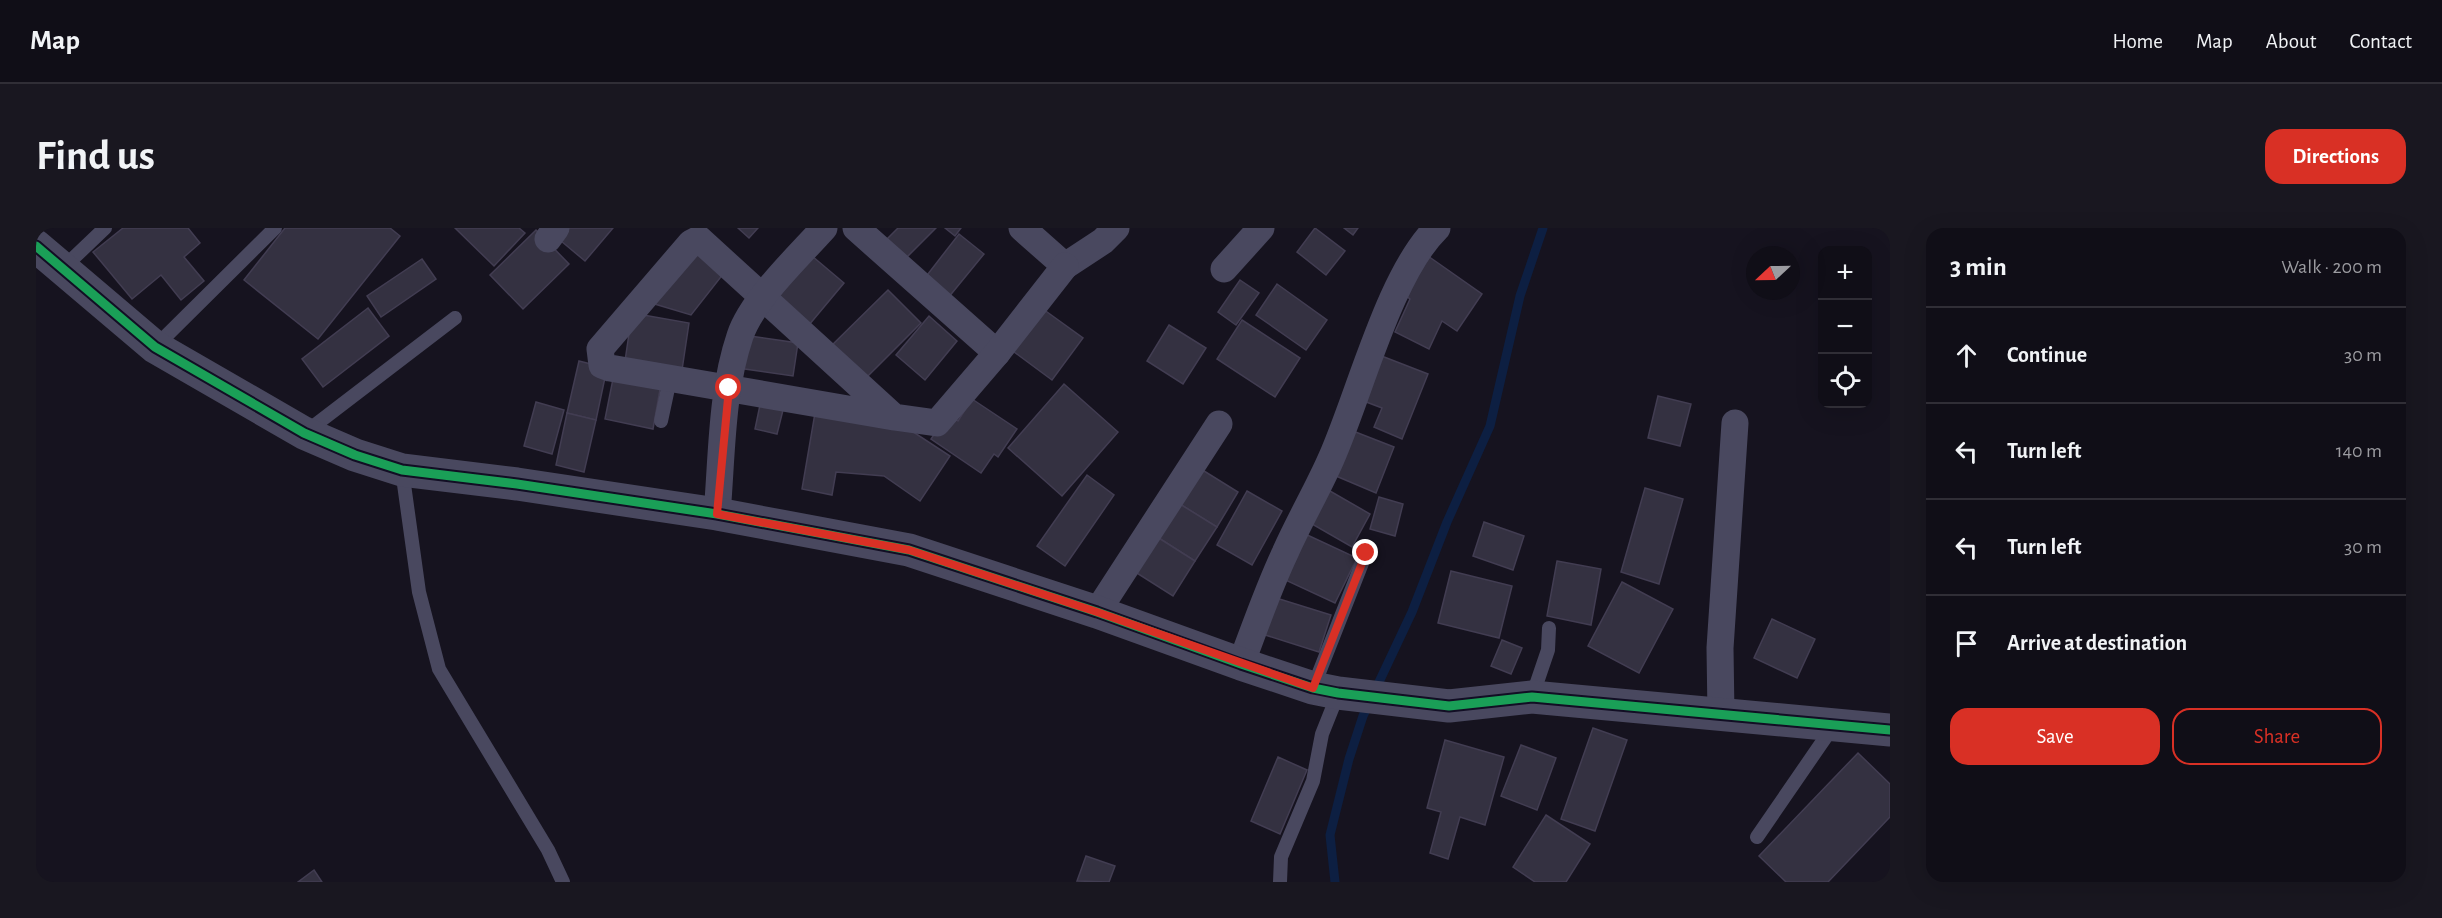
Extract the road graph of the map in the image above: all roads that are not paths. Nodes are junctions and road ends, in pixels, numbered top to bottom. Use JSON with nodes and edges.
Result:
{"nodes":[{"id":1,"x":105,"y":228,"type":"edge"},
{"id":2,"x":275,"y":228,"type":"edge"},
{"id":3,"x":824,"y":228,"type":"edge"},
{"id":4,"x":856,"y":228,"type":"edge"},
{"id":5,"x":1022,"y":228,"type":"edge"},
{"id":6,"x":1116,"y":228,"type":"edge"},
{"id":7,"x":1261,"y":228,"type":"edge"},
{"id":8,"x":1437,"y":228,"type":"edge"},
{"id":9,"x":36,"y":246,"type":"edge"},
{"id":10,"x":1065,"y":266,"type":"junction"},
{"id":11,"x":62,"y":269,"type":"junction"},
{"id":12,"x":1224,"y":269,"type":"dead end"},
{"id":13,"x":764,"y":296,"type":"junction"},
{"id":14,"x":455,"y":318,"type":"dead end"},
{"id":15,"x":155,"y":347,"type":"junction"},
{"id":16,"x":997,"y":353,"type":"junction"},
{"id":17,"x":670,"y":379,"type":"junction"},
{"id":18,"x":729,"y":388,"type":"junction"},
{"id":19,"x":894,"y":417,"type":"junction"},
{"id":20,"x":661,"y":421,"type":"dead end"},
{"id":21,"x":1735,"y":423,"type":"dead end"},
{"id":22,"x":1219,"y":424,"type":"dead end"},
{"id":23,"x":304,"y":433,"type":"junction"},
{"id":24,"x":402,"y":470,"type":"junction"},
{"id":25,"x":717,"y":514,"type":"junction"},
{"id":26,"x":1366,"y":553,"type":"dead end"},
{"id":27,"x":1097,"y":612,"type":"junction"},
{"id":28,"x":1549,"y":628,"type":"dead end"},
{"id":29,"x":1241,"y":663,"type":"junction"},
{"id":30,"x":1336,"y":692,"type":"junction"},
{"id":31,"x":1532,"y":697,"type":"junction"},
{"id":32,"x":1721,"y":715,"type":"junction"},
{"id":33,"x":1834,"y":725,"type":"junction"},
{"id":34,"x":1890,"y":730,"type":"edge"},
{"id":35,"x":1757,"y":837,"type":"dead end"},
{"id":36,"x":563,"y":882,"type":"edge"},
{"id":37,"x":1280,"y":882,"type":"edge"}],
"edges":[{"from":1,"to":11,"type":"lane"},
{"from":2,"to":15,"type":"lane"},
{"from":3,"to":13,"type":"street"},
{"from":4,"to":16,"type":"street"},
{"from":5,"to":10,"type":"street"},
{"from":6,"to":10,"type":"street"},
{"from":7,"to":12,"type":"street"},
{"from":8,"to":29,"type":"street"},
{"from":9,"to":11,"type":"street"},
{"from":10,"to":16,"type":"street"},
{"from":11,"to":15,"type":"street"},
{"from":13,"to":17,"type":"street"},
{"from":13,"to":18,"type":"street"},
{"from":13,"to":19,"type":"street"},
{"from":14,"to":23,"type":"lane"},
{"from":15,"to":23,"type":"street"},
{"from":16,"to":19,"type":"street"},
{"from":17,"to":18,"type":"street"},
{"from":17,"to":20,"type":"lane"},
{"from":18,"to":19,"type":"street"},
{"from":18,"to":25,"type":"street"},
{"from":21,"to":32,"type":"street"},
{"from":22,"to":27,"type":"street"},
{"from":23,"to":24,"type":"street"},
{"from":24,"to":25,"type":"street"},
{"from":24,"to":36,"type":"lane"},
{"from":25,"to":27,"type":"street"},
{"from":26,"to":30,"type":"lane"},
{"from":27,"to":29,"type":"street"},
{"from":28,"to":31,"type":"lane"},
{"from":29,"to":30,"type":"street"},
{"from":30,"to":31,"type":"street"},
{"from":30,"to":37,"type":"lane"},
{"from":31,"to":32,"type":"street"},
{"from":32,"to":33,"type":"street"},
{"from":33,"to":34,"type":"street"},
{"from":33,"to":35,"type":"lane"}]}
